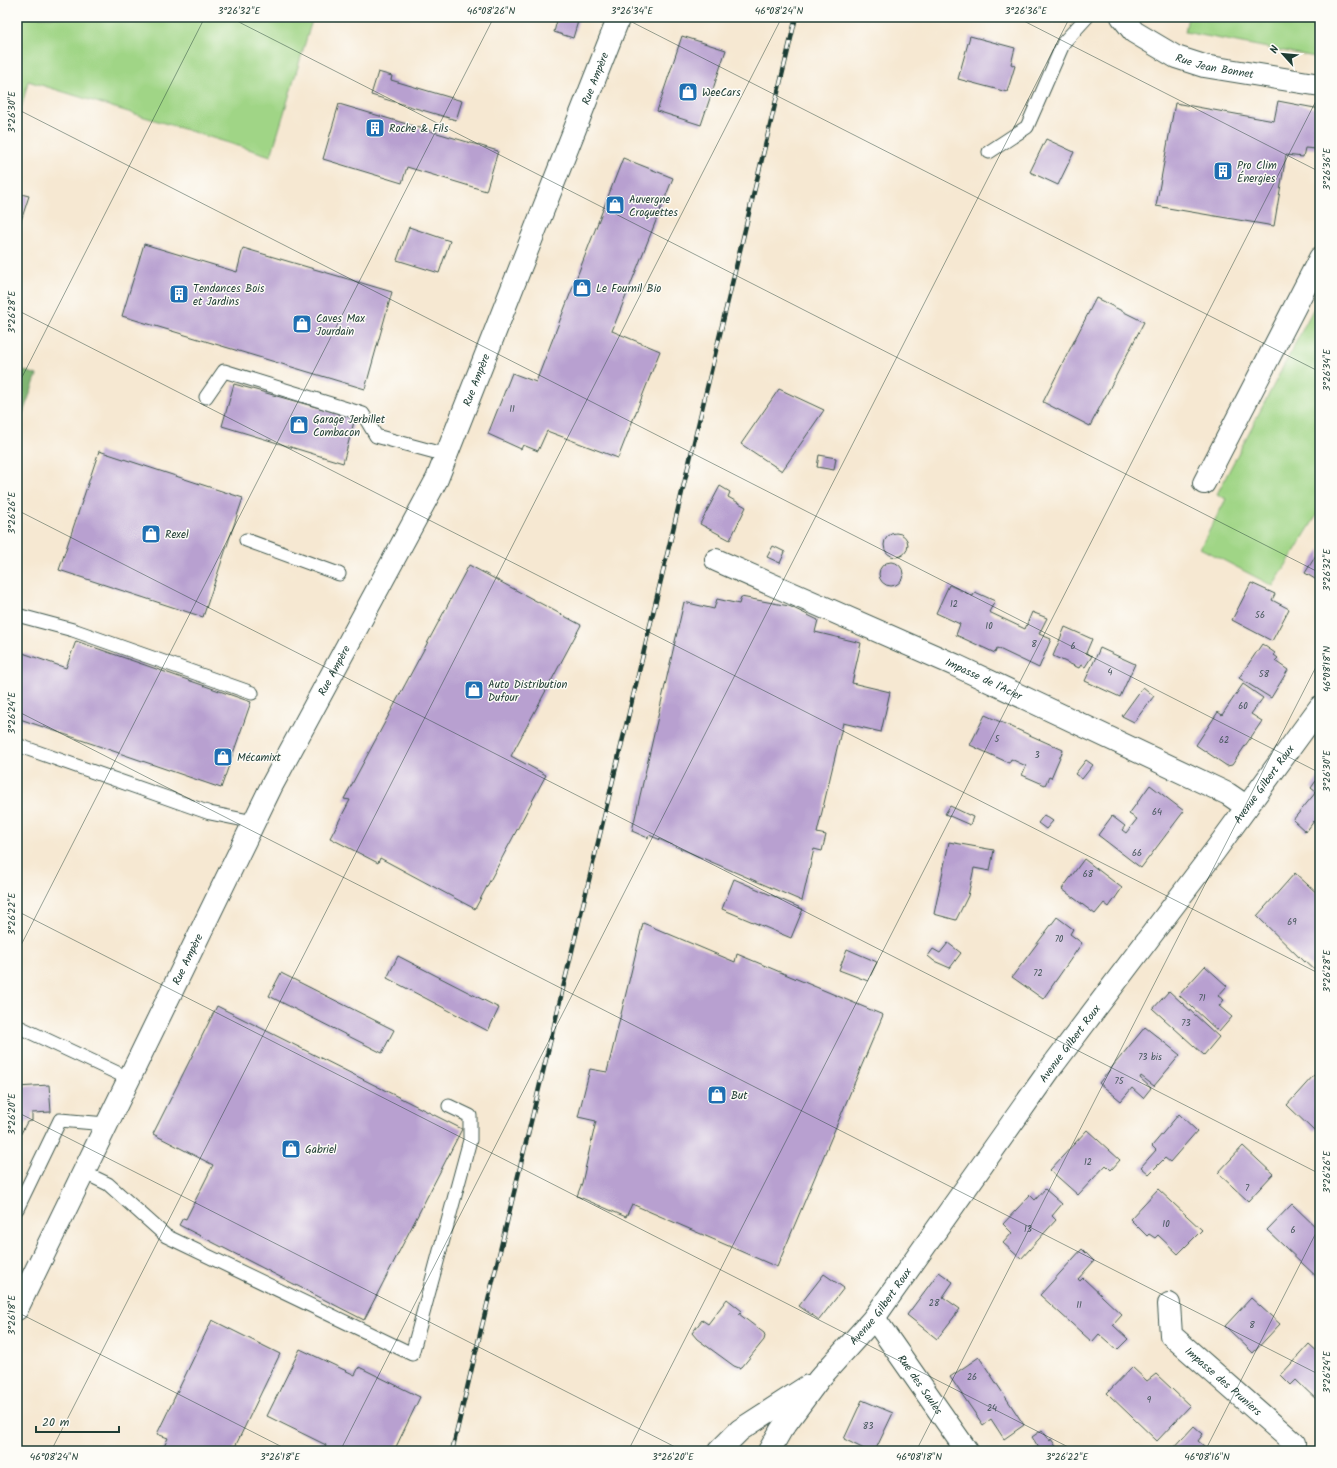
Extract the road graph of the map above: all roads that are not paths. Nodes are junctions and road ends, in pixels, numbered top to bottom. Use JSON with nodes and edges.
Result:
{"nodes":[{"id":1,"x":619,"y":17,"type":"edge"},
{"id":2,"x":1087,"y":17,"type":"edge"},
{"id":3,"x":1122,"y":17,"type":"edge"},
{"id":4,"x":1320,"y":85,"type":"edge"},
{"id":5,"x":989,"y":152,"type":"dead end"},
{"id":6,"x":1320,"y":258,"type":"edge"},
{"id":7,"x":206,"y":397,"type":"dead end"},
{"id":8,"x":446,"y":455,"type":"junction"},
{"id":9,"x":1204,"y":483,"type":"dead end"},
{"id":10,"x":246,"y":540,"type":"dead end"},
{"id":11,"x":716,"y":560,"type":"dead end"},
{"id":12,"x":339,"y":574,"type":"dead end"},
{"id":13,"x":17,"y":615,"type":"edge"},
{"id":14,"x":252,"y":693,"type":"dead end"},
{"id":15,"x":1320,"y":707,"type":"edge"},
{"id":16,"x":17,"y":745,"type":"edge"},
{"id":17,"x":1247,"y":807,"type":"junction"},
{"id":18,"x":254,"y":822,"type":"junction"},
{"id":19,"x":17,"y":1026,"type":"edge"},
{"id":20,"x":128,"y":1078,"type":"junction"},
{"id":21,"x":449,"y":1106,"type":"dead end"},
{"id":22,"x":106,"y":1124,"type":"junction"},
{"id":23,"x":83,"y":1172,"type":"junction"},
{"id":24,"x":17,"y":1208,"type":"edge"},
{"id":25,"x":1169,"y":1304,"type":"dead end"},
{"id":26,"x":17,"y":1309,"type":"edge"},
{"id":27,"x":874,"y":1318,"type":"junction"},
{"id":28,"x":818,"y":1379,"type":"junction"},
{"id":29,"x":719,"y":1451,"type":"edge"},
{"id":30,"x":769,"y":1451,"type":"edge"},
{"id":31,"x":967,"y":1451,"type":"edge"},
{"id":32,"x":1293,"y":1451,"type":"edge"}],
"edges":[{"from":1,"to":8,"type":"main road","name":"Rue Ampère"},
{"from":2,"to":5,"type":"lane"},
{"from":3,"to":4,"type":"main road","name":"Rue Jean Bonnet"},
{"from":6,"to":9,"type":"main road"},
{"from":7,"to":8,"type":"lane"},
{"from":8,"to":18,"type":"main road","name":"Rue Ampère"},
{"from":10,"to":12,"type":"lane"},
{"from":11,"to":17,"type":"main road","name":"Impasse de l'Acier"},
{"from":13,"to":14,"type":"lane"},
{"from":15,"to":17,"type":"main road","name":"Avenue Gilbert Roux"},
{"from":16,"to":18,"type":"lane"},
{"from":17,"to":27,"type":"main road","name":"Avenue Gilbert Roux"},
{"from":18,"to":20,"type":"main road","name":"Rue Ampère"},
{"from":19,"to":20,"type":"lane"},
{"from":20,"to":22,"type":"main road","name":"Rue Ampère"},
{"from":21,"to":23,"type":"lane"},
{"from":22,"to":23,"type":"main road","name":"Rue Ampère"},
{"from":22,"to":24,"type":"lane"},
{"from":23,"to":26,"type":"main road","name":"Rue Ampère"},
{"from":25,"to":32,"type":"main road","name":"Impasse des Pruniers"},
{"from":27,"to":28,"type":"main road","name":"Avenue Gilbert Roux"},
{"from":27,"to":31,"type":"main road","name":"Rue des Saules"},
{"from":28,"to":29,"type":"main road","name":"Avenue Gilbert Roux"},
{"from":28,"to":30,"type":"main road","name":"Avenue Gilbert Roux"}]}
